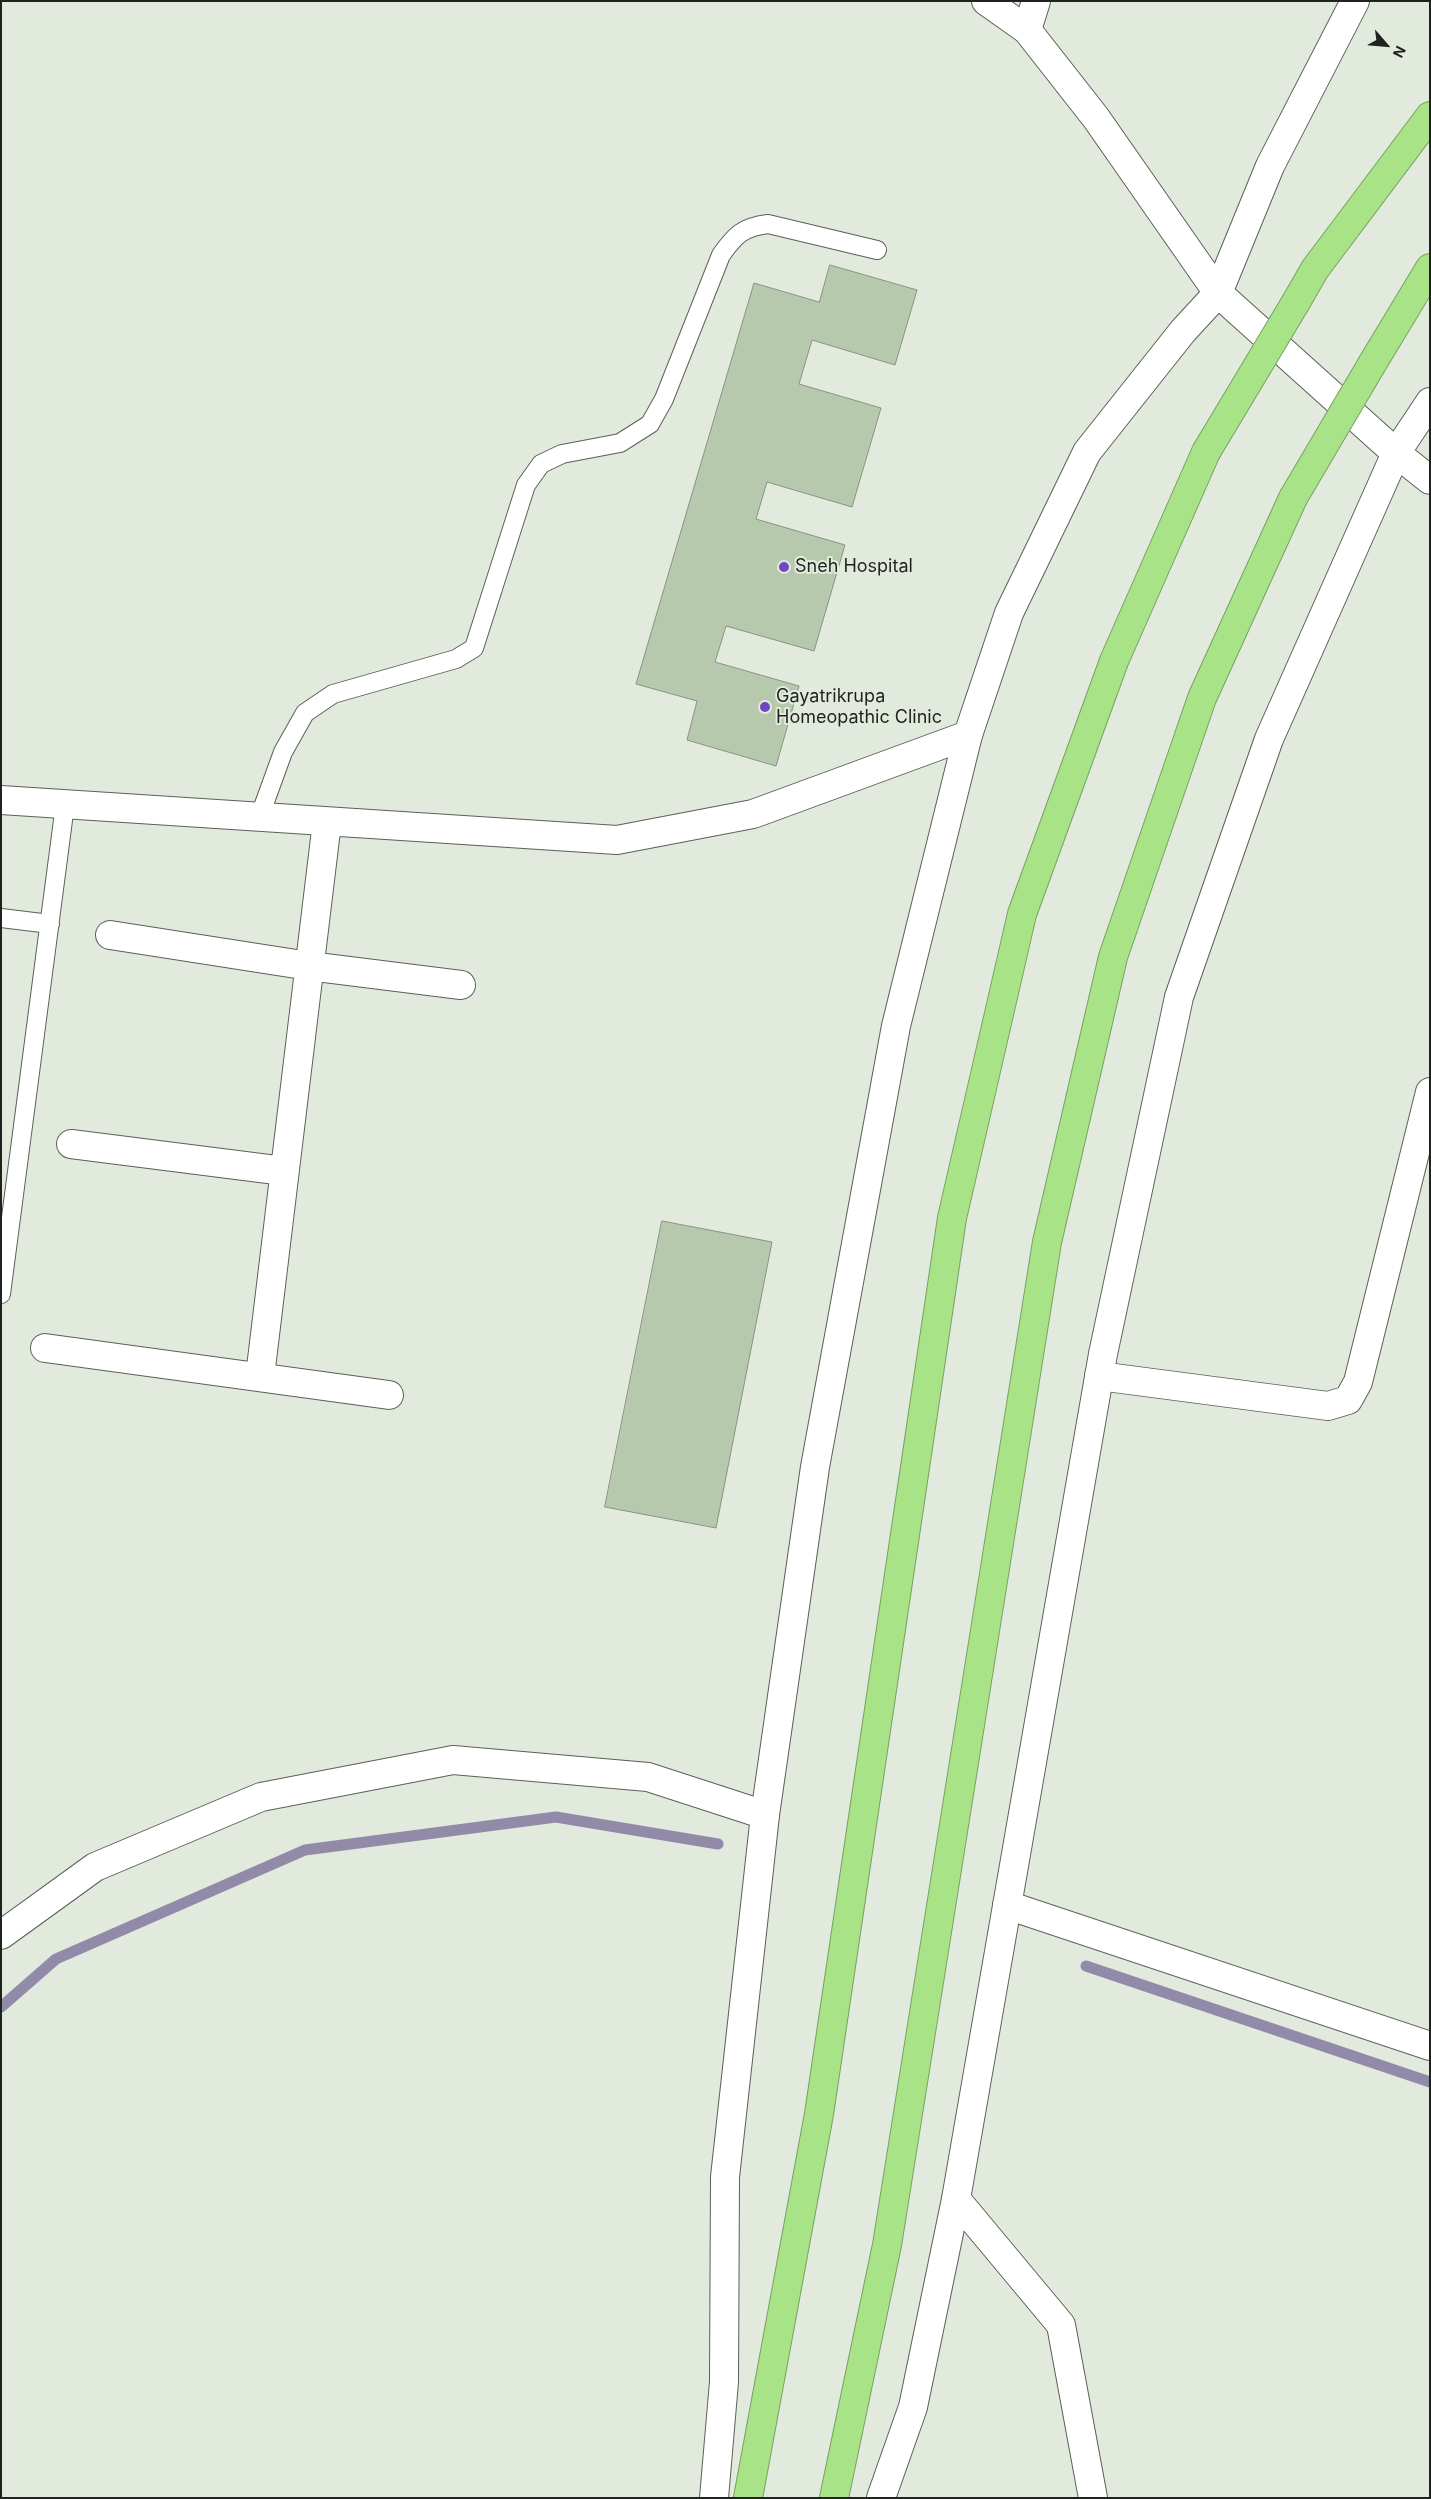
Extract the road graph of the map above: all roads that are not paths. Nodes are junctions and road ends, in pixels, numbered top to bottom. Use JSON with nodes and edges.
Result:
{"nodes":[{"id":1,"x":986,"y":1,"type":"edge"},
{"id":2,"x":1036,"y":1,"type":"edge"},
{"id":3,"x":1355,"y":1,"type":"edge"},
{"id":4,"x":1027,"y":30,"type":"junction"},
{"id":5,"x":1430,"y":116,"type":"edge"},
{"id":6,"x":877,"y":250,"type":"dead end"},
{"id":7,"x":1430,"y":268,"type":"edge"},
{"id":8,"x":1218,"y":293,"type":"junction"},
{"id":9,"x":1430,"y":402,"type":"edge"},
{"id":10,"x":1396,"y":453,"type":"junction"},
{"id":11,"x":1430,"y":480,"type":"edge"},
{"id":12,"x":968,"y":735,"type":"junction"},
{"id":13,"x":1,"y":800,"type":"edge"},
{"id":14,"x":65,"y":805,"type":"junction"},
{"id":15,"x":259,"y":818,"type":"junction"},
{"id":16,"x":327,"y":822,"type":"junction"},
{"id":17,"x":1,"y":918,"type":"edge"},
{"id":18,"x":50,"y":924,"type":"junction"},
{"id":19,"x":110,"y":936,"type":"dead end"},
{"id":20,"x":309,"y":966,"type":"junction"},
{"id":21,"x":461,"y":985,"type":"dead end"},
{"id":22,"x":1430,"y":1092,"type":"edge"},
{"id":23,"x":71,"y":1144,"type":"dead end"},
{"id":24,"x":284,"y":1171,"type":"junction"},
{"id":25,"x":1,"y":1294,"type":"edge"},
{"id":26,"x":45,"y":1348,"type":"dead end"},
{"id":27,"x":260,"y":1376,"type":"junction"},
{"id":28,"x":1099,"y":1376,"type":"junction"},
{"id":29,"x":389,"y":1395,"type":"dead end"},
{"id":30,"x":766,"y":1815,"type":"junction"},
{"id":31,"x":1008,"y":1905,"type":"junction"},
{"id":32,"x":1,"y":1935,"type":"edge"},
{"id":33,"x":1430,"y":2046,"type":"edge"},
{"id":34,"x":956,"y":2199,"type":"junction"},
{"id":35,"x":714,"y":2498,"type":"edge"},
{"id":36,"x":748,"y":2498,"type":"edge"},
{"id":37,"x":834,"y":2498,"type":"edge"},
{"id":38,"x":881,"y":2498,"type":"edge"},
{"id":39,"x":1093,"y":2498,"type":"edge"}],
"edges":[{"from":1,"to":4,"type":"street"},
{"from":2,"to":4,"type":"street"},
{"from":3,"to":8,"type":"street"},
{"from":4,"to":8,"type":"street"},
{"from":5,"to":36,"type":"highway","bridge":true},
{"from":6,"to":15,"type":"lane"},
{"from":7,"to":37,"type":"highway","bridge":true},
{"from":8,"to":10,"type":"street"},
{"from":8,"to":12,"type":"street"},
{"from":9,"to":10,"type":"street"},
{"from":10,"to":11,"type":"street"},
{"from":10,"to":28,"type":"street"},
{"from":12,"to":16,"type":"street"},
{"from":12,"to":30,"type":"street"},
{"from":13,"to":14,"type":"street"},
{"from":14,"to":15,"type":"street"},
{"from":14,"to":18,"type":"lane"},
{"from":15,"to":16,"type":"street"},
{"from":16,"to":20,"type":"street"},
{"from":17,"to":18,"type":"lane"},
{"from":18,"to":25,"type":"lane"},
{"from":19,"to":20,"type":"street"},
{"from":20,"to":21,"type":"street"},
{"from":20,"to":24,"type":"street"},
{"from":22,"to":28,"type":"street"},
{"from":23,"to":24,"type":"street"},
{"from":24,"to":27,"type":"street"},
{"from":26,"to":27,"type":"street"},
{"from":27,"to":29,"type":"street"},
{"from":28,"to":31,"type":"street"},
{"from":30,"to":32,"type":"street"},
{"from":30,"to":35,"type":"street"},
{"from":31,"to":33,"type":"street"},
{"from":31,"to":34,"type":"street"},
{"from":34,"to":38,"type":"street"},
{"from":34,"to":39,"type":"street"}]}
